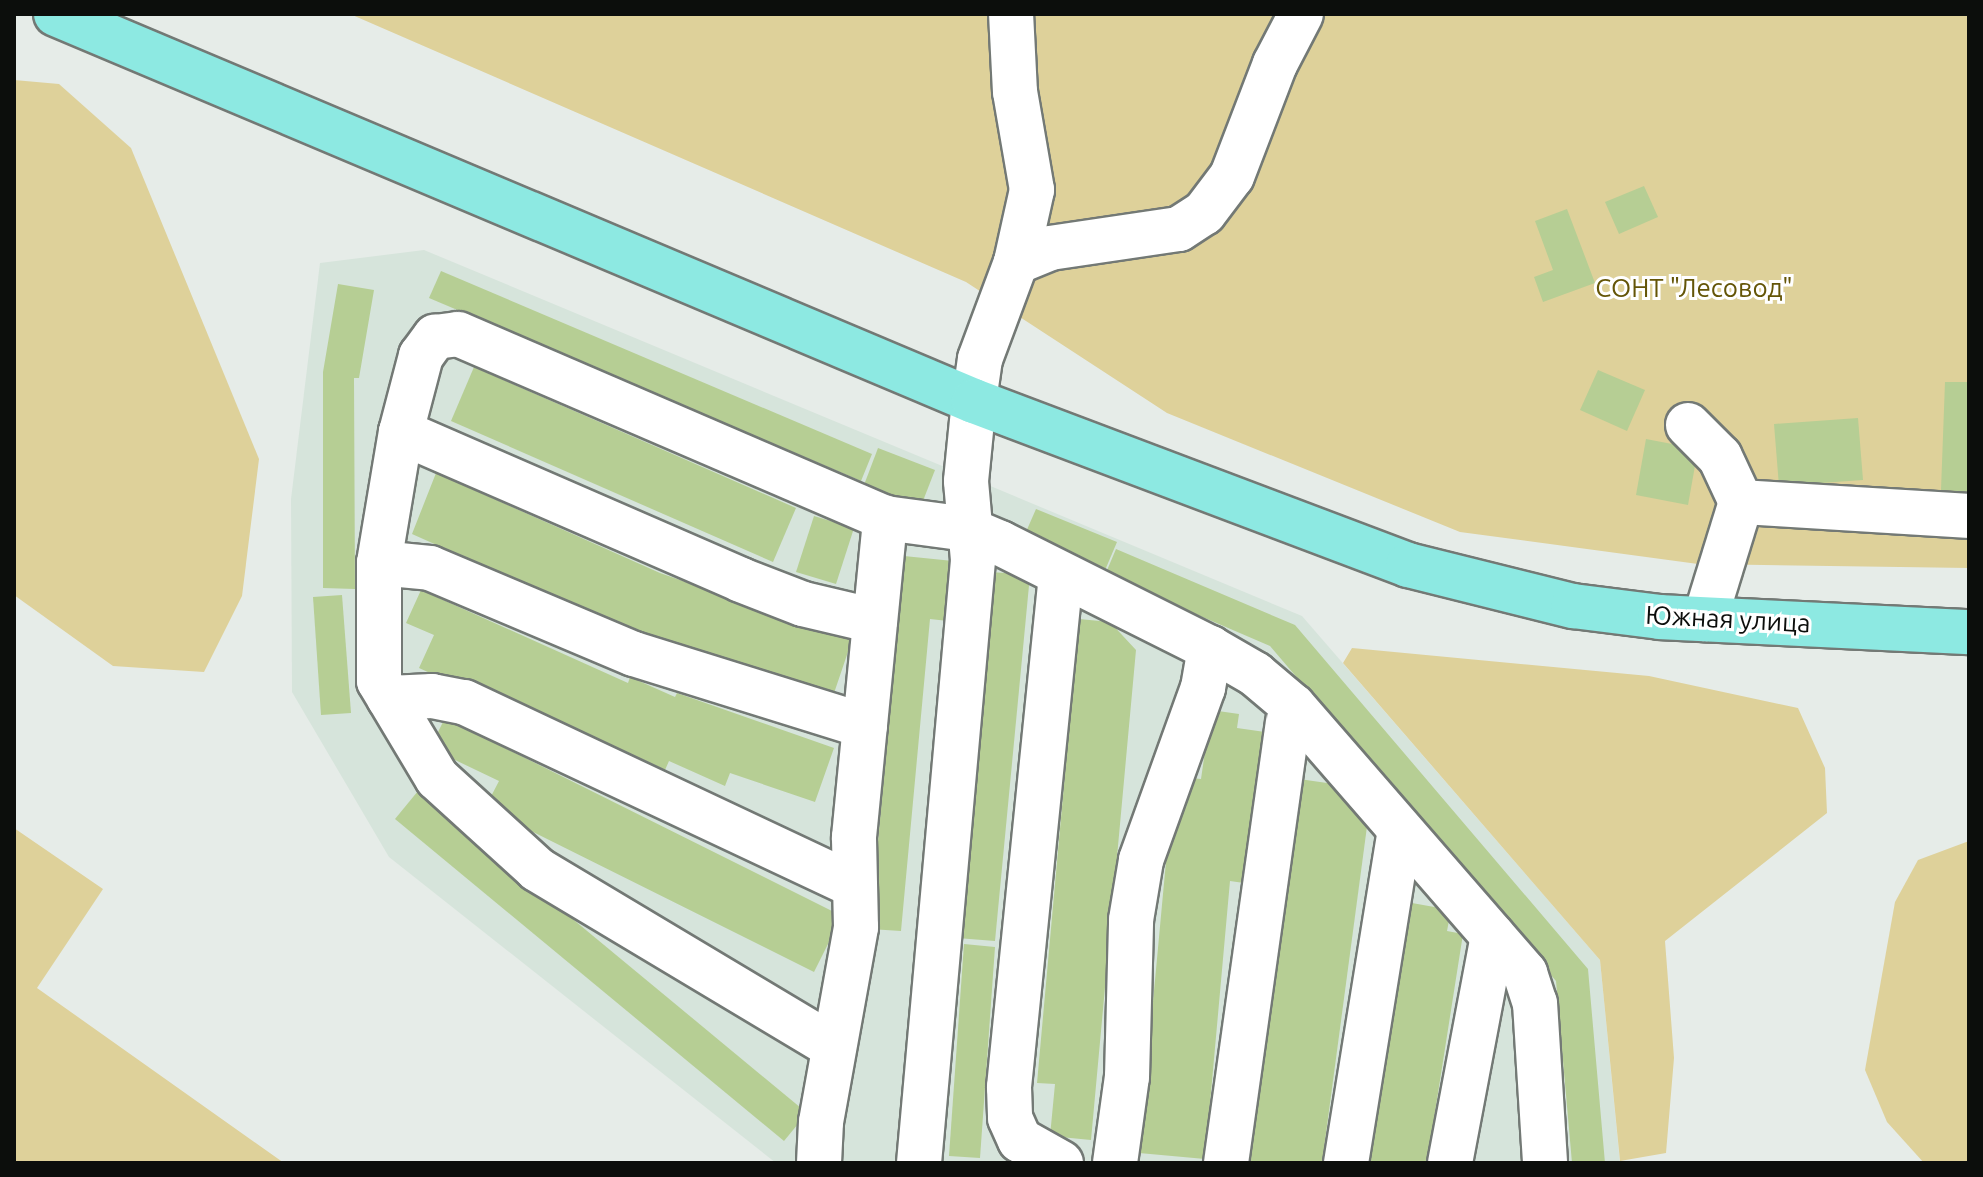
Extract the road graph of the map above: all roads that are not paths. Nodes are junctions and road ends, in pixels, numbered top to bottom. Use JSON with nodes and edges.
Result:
{"nodes":[{"id":1,"x":56,"y":14,"type":"edge"},
{"id":2,"x":1011,"y":14,"type":"edge"},
{"id":3,"x":1301,"y":14,"type":"edge"},
{"id":4,"x":1016,"y":262,"type":"junction"},
{"id":5,"x":974,"y":401,"type":"junction"},
{"id":6,"x":1688,"y":425,"type":"dead end"},
{"id":7,"x":401,"y":432,"type":"junction"},
{"id":8,"x":1741,"y":502,"type":"junction"},
{"id":9,"x":1969,"y":516,"type":"edge"},
{"id":10,"x":885,"y":518,"type":"junction"},
{"id":11,"x":967,"y":529,"type":"junction"},
{"id":12,"x":379,"y":563,"type":"junction"},
{"id":13,"x":1061,"y":575,"type":"junction"},
{"id":14,"x":1705,"y":619,"type":"junction"},
{"id":15,"x":875,"y":621,"type":"junction"},
{"id":16,"x":1969,"y":632,"type":"edge"},
{"id":17,"x":1210,"y":648,"type":"junction"},
{"id":18,"x":389,"y":698,"type":"junction"},
{"id":19,"x":1288,"y":722,"type":"dead end"},
{"id":20,"x":865,"y":726,"type":"junction"},
{"id":21,"x":1400,"y":830,"type":"junction"},
{"id":22,"x":855,"y":886,"type":"junction"},
{"id":23,"x":1493,"y":936,"type":"junction"},
{"id":24,"x":834,"y":1047,"type":"junction"},
{"id":25,"x":819,"y":1163,"type":"edge"},
{"id":26,"x":919,"y":1163,"type":"edge"},
{"id":27,"x":1061,"y":1163,"type":"edge"},
{"id":28,"x":1115,"y":1163,"type":"edge"},
{"id":29,"x":1226,"y":1163,"type":"edge"},
{"id":30,"x":1346,"y":1163,"type":"edge"},
{"id":31,"x":1450,"y":1163,"type":"edge"},
{"id":32,"x":1545,"y":1163,"type":"edge"}],
"edges":[{"from":1,"to":5,"type":"main road","name":"Южная улица"},
{"from":2,"to":4,"type":"street"},
{"from":3,"to":4,"type":"street"},
{"from":4,"to":5,"type":"street"},
{"from":5,"to":11,"type":"street"},
{"from":5,"to":14,"type":"main road","name":"Южная улица"},
{"from":6,"to":8,"type":"street"},
{"from":7,"to":10,"type":"street"},
{"from":7,"to":12,"type":"street"},
{"from":7,"to":15,"type":"street"},
{"from":8,"to":9,"type":"street"},
{"from":8,"to":14,"type":"street"},
{"from":10,"to":11,"type":"street"},
{"from":10,"to":15,"type":"street"},
{"from":11,"to":13,"type":"street"},
{"from":11,"to":26,"type":"street"},
{"from":12,"to":18,"type":"street"},
{"from":12,"to":20,"type":"street"},
{"from":13,"to":17,"type":"street"},
{"from":13,"to":27,"type":"street"},
{"from":14,"to":16,"type":"main road","name":"Южная улица"},
{"from":15,"to":20,"type":"street"},
{"from":17,"to":21,"type":"street"},
{"from":17,"to":28,"type":"street"},
{"from":18,"to":22,"type":"street"},
{"from":18,"to":24,"type":"street"},
{"from":19,"to":29,"type":"street"},
{"from":20,"to":22,"type":"street"},
{"from":21,"to":23,"type":"street"},
{"from":21,"to":30,"type":"street"},
{"from":22,"to":24,"type":"street"},
{"from":23,"to":31,"type":"street"},
{"from":23,"to":32,"type":"street"},
{"from":24,"to":25,"type":"street"}]}
